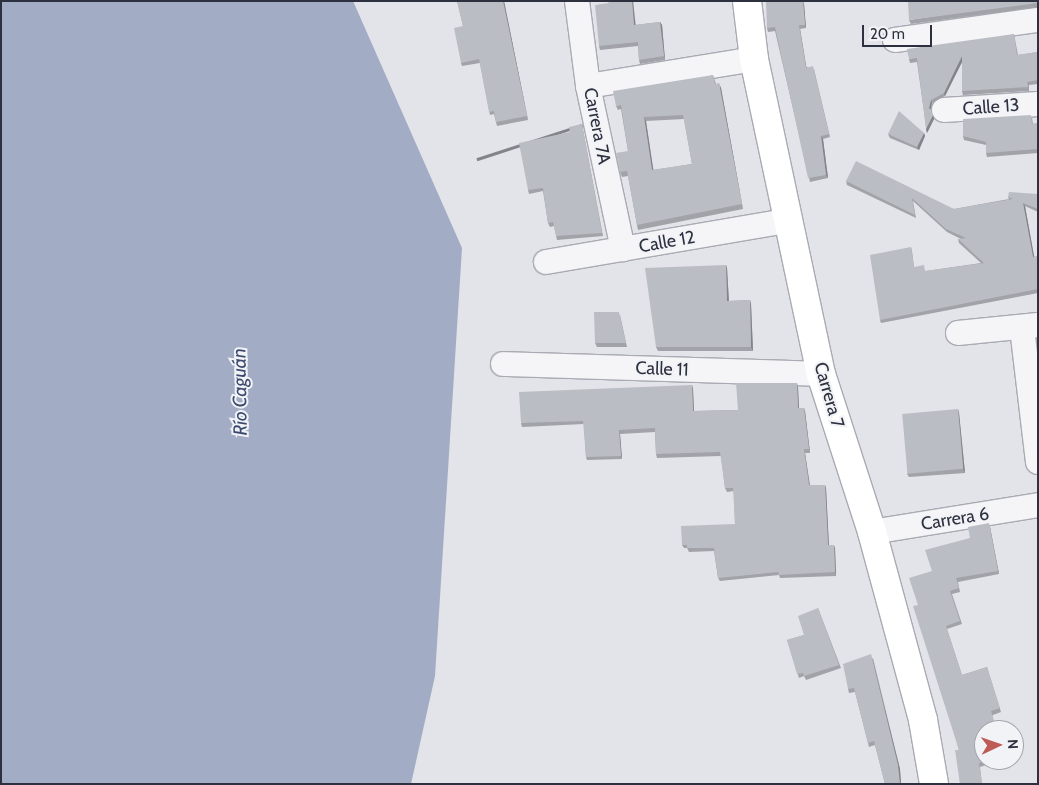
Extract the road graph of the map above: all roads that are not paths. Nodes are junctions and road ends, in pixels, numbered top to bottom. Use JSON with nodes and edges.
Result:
{"nodes":[{"id":1,"x":577,"y":1,"type":"edge"},
{"id":2,"x":747,"y":1,"type":"edge"},
{"id":3,"x":1038,"y":20,"type":"edge"},
{"id":4,"x":895,"y":40,"type":"dead end"},
{"id":5,"x":754,"y":59,"type":"junction"},
{"id":6,"x":588,"y":86,"type":"junction"},
{"id":7,"x":1038,"y":104,"type":"edge"},
{"id":8,"x":944,"y":110,"type":"dead end"},
{"id":9,"x":787,"y":221,"type":"junction"},
{"id":10,"x":622,"y":249,"type":"junction"},
{"id":11,"x":546,"y":262,"type":"dead end"},
{"id":12,"x":1030,"y":327,"type":"edge"},
{"id":13,"x":958,"y":333,"type":"dead end"},
{"id":14,"x":503,"y":364,"type":"dead end"},
{"id":15,"x":821,"y":374,"type":"junction"},
{"id":16,"x":1038,"y":462,"type":"edge"},
{"id":17,"x":1038,"y":505,"type":"edge"},
{"id":18,"x":872,"y":532,"type":"junction"},
{"id":19,"x":934,"y":784,"type":"edge"}],
"edges":[{"from":1,"to":6,"type":"street","name":"Carrera 7A"},
{"from":2,"to":5,"type":"main road","name":"Carrera 7"},
{"from":3,"to":4,"type":"street"},
{"from":5,"to":6,"type":"street"},
{"from":5,"to":9,"type":"main road","name":"Carrera 7"},
{"from":6,"to":10,"type":"street","name":"Carrera 7A"},
{"from":7,"to":8,"type":"street","name":"Calle 13"},
{"from":9,"to":10,"type":"street","name":"Calle 12"},
{"from":9,"to":15,"type":"main road","name":"Carrera 7"},
{"from":10,"to":11,"type":"street","name":"Calle 12"},
{"from":12,"to":13,"type":"street"},
{"from":12,"to":16,"type":"street"},
{"from":14,"to":15,"type":"street","name":"Calle 11"},
{"from":15,"to":18,"type":"main road","name":"Carrera 7"},
{"from":17,"to":18,"type":"street","name":"Carrera 6"},
{"from":18,"to":19,"type":"main road","name":"Carrera 7"}]}
